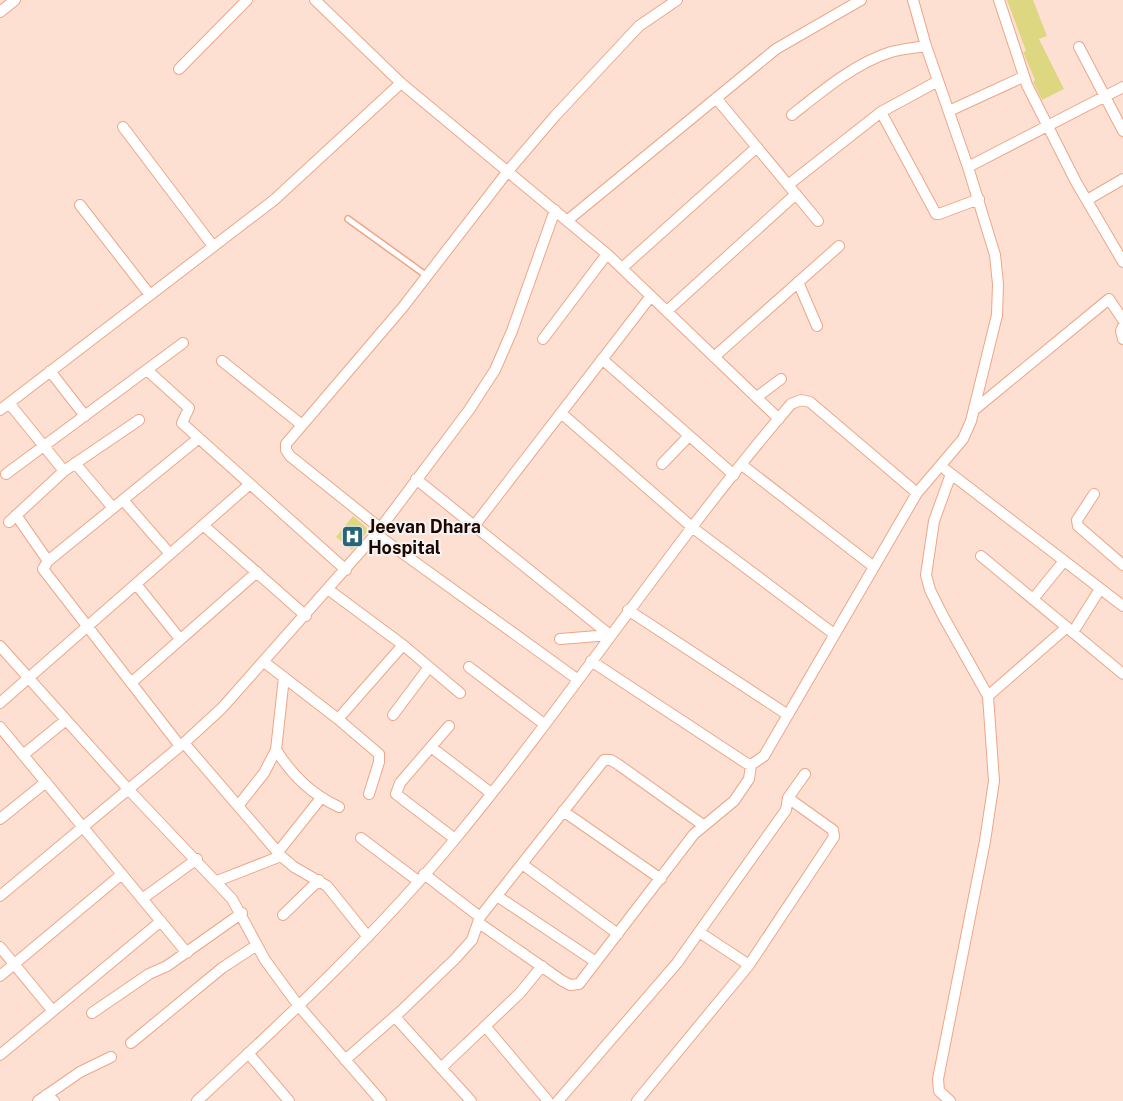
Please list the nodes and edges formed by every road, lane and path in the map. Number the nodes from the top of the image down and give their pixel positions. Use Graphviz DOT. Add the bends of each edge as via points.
graph roads {
  1 [pos="15,0"];
  2 [pos="247,0"];
  3 [pos="315,0"];
  4 [pos="677,0"];
  5 [pos="861,0"];
  6 [pos="913,0"];
  7 [pos="999,0"];
  8 [pos="0,12"];
  9 [pos="926,46"];
  10 [pos="1079,47"];
  11 [pos="179,69"];
  12 [pos="1023,77"];
  13 [pos="938,81"];
  14 [pos="401,83"];
  15 [pos="1123,87"];
  16 [pos="1105,95"];
  17 [pos="716,98"];
  18 [pos="949,111"];
  19 [pos="881,112"];
  20 [pos="792,115"];
  21 [pos="1046,126"];
  22 [pos="123,127"];
  23 [pos="1123,131"];
  24 [pos="757,147"];
  25 [pos="968,167"];
  26 [pos="508,172"];
  27 [pos="1123,179"];
  28 [pos="788,185"];
  29 [pos="796,194"];
  30 [pos="978,199"];
  31 [pos="1087,200"];
  32 [pos="80,205"];
  33 [pos="555,210"];
  34 [pos="348,219"];
  35 [pos="568,220"];
  36 [pos="818,221"];
  37 [pos="213,246"];
  38 [pos="839,246"];
  39 [pos="607,254"];
  40 [pos="1123,262"];
  41 [pos="622,268"];
  42 [pos="427,276"];
  43 [pos="798,282"];
  44 [pos="150,294"];
  45 [pos="651,296"];
  46 [pos="667,312"];
  47 [pos="1123,320"];
  48 [pos="817,326"];
  49 [pos="1123,326"];
  50 [pos="542,339"];
  51 [pos="1123,339"];
  52 [pos="182,343"];
  53 [pos="714,357"];
  54 [pos="602,360"];
  55 [pos="222,361"];
  56 [pos="147,370"];
  57 [pos="50,371"];
  58 [pos="780,379"];
  59 [pos="757,397"];
  60 [pos="9,403"];
  61 [pos="0,410"];
  62 [pos="974,410"];
  63 [pos="561,413"];
  64 [pos="85,416"];
  65 [pos="779,419"];
  66 [pos="139,420"];
  67 [pos="302,425"];
  68 [pos="689,436"];
  69 [pos="199,438"];
  70 [pos="44,446"];
  71 [pos="75,463"];
  72 [pos="662,464"];
  73 [pos="742,465"];
  74 [pos="942,467"];
  75 [pos="64,471"];
  76 [pos="6,474"];
  77 [pos="951,474"];
  78 [pos="734,475"];
  79 [pos="416,479"];
  80 [pos="250,484"];
  81 [pos="917,493"];
  82 [pos="1094,494"];
  83 [pos="123,500"];
  84 [pos="113,508"];
  85 [pos="203,525"];
  86 [pos="474,526"];
  87 [pos="693,528"];
  88 [pos="378,531"];
  89 [pos="170,554"];
  90 [pos="981,556"];
  91 [pos="1064,560"];
  92 [pos="48,561"];
  93 [pos="1123,565"];
  94 [pos="874,567"];
  95 [pos="346,570"];
  96 [pos="257,572"];
  97 [pos="136,584"];
  98 [pos="1100,589"];
  99 [pos="329,590"];
  100 [pos="1033,599"];
  101 [pos="1123,606"];
  102 [pos="628,610"];
  103 [pos="306,616"];
  104 [pos="87,627"];
  105 [pos="1070,630"];
  106 [pos="834,634"];
  107 [pos="610,635"];
  108 [pos="180,639"];
  109 [pos="560,639"];
  110 [pos="403,645"];
  111 [pos="1,650"];
  112 [pos="591,661"];
  113 [pos="264,662"];
  114 [pos="429,666"];
  115 [pos="469,667"];
  116 [pos="1123,674"];
  117 [pos="284,677"];
  118 [pos="29,679"];
  119 [pos="577,679"];
  120 [pos="131,683"];
  121 [pos="460,693"];
  122 [pos="988,696"];
  123 [pos="0,703"];
  124 [pos="393,715"];
  125 [pos="788,715"];
  126 [pos="338,719"];
  127 [pos="66,720"];
  128 [pos="544,724"];
  129 [pos="449,726"];
  130 [pos="0,727"];
  131 [pos="182,744"];
  132 [pos="431,747"];
  133 [pos="276,750"];
  134 [pos="23,755"];
  135 [pos="751,765"];
  136 [pos="805,774"];
  137 [pos="46,782"];
  138 [pos="128,789"];
  139 [pos="491,793"];
  140 [pos="369,794"];
  141 [pos="321,798"];
  142 [pos="788,798"];
  143 [pos="238,806"];
  144 [pos="339,808"];
  145 [pos="563,811"];
  146 [pos="0,818"];
  147 [pos="703,825"];
  148 [pos="83,827"];
  149 [pos="361,838"];
  150 [pos="455,839"];
  151 [pos="279,854"];
  152 [pos="197,859"];
  153 [pos="522,864"];
  154 [pos="122,874"];
  155 [pos="421,877"];
  156 [pos="661,878"];
  157 [pos="320,880"];
  158 [pos="217,881"];
  159 [pos="0,896"];
  160 [pos="496,896"];
  161 [pos="142,899"];
  162 [pos="242,913"];
  163 [pos="284,916"];
  164 [pos="480,920"];
  165 [pos="161,921"];
  166 [pos="699,932"];
  167 [pos="618,934"];
  168 [pos="368,937"];
  169 [pos="257,945"];
  170 [pos="0,947"];
  171 [pos="187,953"];
  172 [pos="596,962"];
  173 [pos="15,965"];
  174 [pos="749,965"];
  175 [pos="542,966"];
  176 [pos="0,976"];
  177 [pos="298,1005"];
  178 [pos="52,1010"];
  179 [pos="92,1013"];
  180 [pos="395,1017"];
  181 [pos="485,1026"];
  182 [pos="131,1043"];
  183 [pos="248,1053"];
  184 [pos="0,1055"];
  185 [pos="111,1057"];
  186 [pos="345,1060"];
  187 [pos="441,1068"];
  188 [pos="46,1099"];
  189 [pos="197,1101"];
  190 [pos="289,1101"];
  191 [pos="381,1101"];
  192 [pos="471,1101"];
  193 [pos="548,1101"];
  194 [pos="558,1101"];
  195 [pos="637,1101"];
  196 [pos="948,1101"];
  1 -- 8 [label="street"];
  2 -- 11 [label="street"];
  3 -- 14 [label="street"];
  4 -- 26 [label="street" via="639,26"];
  5 -- 17 [label="street" via="776,49"];
  6 -- 9 [label="street"];
  7 -- 12 [label="street"];
  9 -- 13 [label="street"];
  9 -- 20 [label="street" via="875,58"];
  10 -- 16 [label="street"];
  12 -- 18 [label="street"];
  12 -- 21 [label="street"];
  13 -- 18 [label="street"];
  13 -- 19 [label="street"];
  14 -- 26 [label="street"];
  14 -- 37 [label="street" via="274,200"];
  15 -- 16 [label="street"];
  16 -- 21 [label="street"];
  16 -- 23 [label="street"];
  17 -- 24 [label="street"];
  17 -- 35 [label="street"];
  18 -- 25 [label="street"];
  19 -- 28 [label="street"];
  19 -- 30 [label="street" via="936,214"];
  21 -- 25 [label="street"];
  21 -- 31 [label="street"];
  22 -- 37 [label="street"];
  24 -- 28 [label="street"];
  24 -- 41 [label="street"];
  25 -- 30 [label="street"];
  26 -- 33 [label="street"];
  26 -- 42 [label="street"];
  27 -- 31 [label="street"];
  28 -- 29 [label="street"];
  29 -- 36 [label="street"];
  29 -- 46 [label="street"];
  30 -- 62 [label="street" via="995,255 998,284 997,315"];
  31 -- 40 [label="street"];
  32 -- 44 [label="street"];
  33 -- 35 [label="street"];
  33 -- 79 [label="street" via="512,332 495,370"];
  34 -- 42 [label="lane"];
  35 -- 39 [label="street"];
  37 -- 44 [label="street"];
  38 -- 43 [label="street"];
  39 -- 41 [label="street"];
  39 -- 50 [label="street"];
  41 -- 45 [label="street"];
  42 -- 67 [label="street"];
  43 -- 48 [label="street"];
  43 -- 53 [label="street"];
  44 -- 57 [label="street"];
  45 -- 46 [label="street"];
  45 -- 54 [label="street"];
  46 -- 53 [label="street"];
  47 -- 62 [label="street" via="1109,299"];
  49 -- 51 [label="street"];
  52 -- 56 [label="street"];
  53 -- 59 [label="street"];
  54 -- 63 [label="street"];
  54 -- 68 [label="street"];
  55 -- 67 [label="street"];
  56 -- 64 [label="street"];
  56 -- 69 [label="street" via="190,408 182,423"];
  57 -- 60 [label="street"];
  57 -- 64 [label="street"];
  58 -- 59 [label="street"];
  59 -- 65 [label="street"];
  60 -- 61 [label="street"];
  60 -- 70 [label="street"];
  62 -- 74 [label="street" via="963,439"];
  63 -- 86 [label="street"];
  63 -- 87 [label="street"];
  64 -- 70 [label="street"];
  65 -- 73 [label="street"];
  65 -- 81 [label="street" via="791,404 801,400 810,402"];
  66 -- 71 [label="street"];
  67 -- 88 [label="street" via="286,444 286,450"];
  68 -- 72 [label="street"];
  68 -- 78 [label="street"];
  69 -- 80 [label="street"];
  69 -- 83 [label="street"];
  70 -- 75 [label="street"];
  70 -- 76 [label="street"];
  71 -- 75 [label="street"];
  71 -- 84 [label="street"];
  73 -- 78 [label="street"];
  73 -- 94 [label="street"];
  74 -- 77 [label="street"];
  74 -- 81 [label="street"];
  75 -- 92 [label="street" via="12,518"];
  77 -- 91 [label="street"];
  77 -- 122 [label="street" via="934,521 926,575 943,616"];
  78 -- 87 [label="street"];
  79 -- 86 [label="street"];
  79 -- 88 [label="street"];
  80 -- 85 [label="street"];
  80 -- 95 [label="street"];
  81 -- 94 [label="street"];
  82 -- 93 [label="street" via="1077,520 1078,526"];
  83 -- 84 [label="street"];
  83 -- 89 [label="street"];
  84 -- 92 [label="street"];
  85 -- 89 [label="street"];
  85 -- 96 [label="street"];
  86 -- 107 [label="street"];
  87 -- 102 [label="street"];
  87 -- 106 [label="street"];
  88 -- 95 [label="street"];
  88 -- 119 [label="street"];
  89 -- 97 [label="street"];
  90 -- 100 [label="street"];
  91 -- 98 [label="street"];
  91 -- 100 [label="street"];
  92 -- 104 [label="street" via="43,569 45,574"];
  94 -- 106 [label="street"];
  95 -- 99 [label="street"];
  96 -- 103 [label="street"];
  96 -- 108 [label="street"];
  97 -- 104 [label="street"];
  97 -- 108 [label="street"];
  98 -- 101 [label="street"];
  98 -- 105 [label="street"];
  99 -- 103 [label="street"];
  99 -- 110 [label="street"];
  100 -- 105 [label="street"];
  102 -- 107 [label="street"];
  102 -- 125 [label="street"];
  103 -- 113 [label="street"];
  104 -- 118 [label="street"];
  104 -- 120 [label="street"];
  105 -- 116 [label="street"];
  105 -- 122 [label="street"];
  106 -- 125 [label="street"];
  107 -- 109 [label="street"];
  107 -- 112 [label="street"];
  108 -- 120 [label="street"];
  110 -- 114 [label="street"];
  110 -- 126 [label="street"];
  111 -- 118 [label="street"];
  112 -- 119 [label="street"];
  112 -- 135 [label="street"];
  113 -- 117 [label="street"];
  113 -- 131 [label="street" via="222,708"];
  114 -- 121 [label="street"];
  114 -- 124 [label="street"];
  115 -- 128 [label="street"];
  117 -- 126 [label="street"];
  117 -- 133 [label="street"];
  118 -- 123 [label="street"];
  118 -- 127 [label="street"];
  119 -- 128 [label="street"];
  120 -- 131 [label="street"];
  122 -- 196 [label="street" via="994,781 938,1079 939,1091"];
  125 -- 135 [label="street" via="764,756"];
  126 -- 140 [label="street" via="378,754 379,762"];
  127 -- 134 [label="street"];
  127 -- 138 [label="street"];
  128 -- 139 [label="street"];
  129 -- 132 [label="street"];
  130 -- 134 [label="street"];
  131 -- 138 [label="street"];
  131 -- 143 [label="street"];
  132 -- 139 [label="street"];
  132 -- 150 [label="street" via="400,784 396,794"];
  133 -- 141 [label="street" via="298,780"];
  133 -- 143 [label="street" via="264,773"];
  134 -- 137 [label="street"];
  135 -- 147 [label="street" via="749,779 734,801"];
  136 -- 142 [label="street"];
  137 -- 146 [label="street"];
  137 -- 148 [label="street"];
  138 -- 148 [label="street"];
  138 -- 152 [label="street"];
  139 -- 150 [label="street"];
  141 -- 144 [label="street"];
  141 -- 151 [label="street"];
  142 -- 166 [label="street" via="786,810"];
  142 -- 174 [label="street" via="833,830 834,837"];
  143 -- 151 [label="street"];
  145 -- 147 [label="street" via="598,766 604,760 611,760"];
  145 -- 153 [label="street"];
  145 -- 156 [label="street"];
  147 -- 156 [label="street"];
  148 -- 154 [label="street"];
  148 -- 159 [label="street"];
  149 -- 155 [label="street"];
  150 -- 155 [label="street"];
  151 -- 157 [label="street" via="294,868"];
  151 -- 158 [label="street"];
  152 -- 158 [label="street"];
  152 -- 161 [label="street"];
  153 -- 160 [label="street"];
  153 -- 167 [label="street"];
  154 -- 161 [label="street"];
  154 -- 173 [label="street"];
  155 -- 164 [label="street"];
  155 -- 168 [label="street"];
  156 -- 167 [label="street"];
  157 -- 163 [label="street"];
  157 -- 168 [label="street"];
  158 -- 162 [label="street"];
  160 -- 164 [label="street"];
  160 -- 172 [label="street"];
  161 -- 165 [label="street"];
  162 -- 169 [label="street"];
  162 -- 171 [label="street"];
  164 -- 175 [label="street"];
  164 -- 180 [label="street" via="472,940"];
  165 -- 171 [label="street"];
  165 -- 178 [label="street"];
  166 -- 174 [label="street"];
  166 -- 194 [label="street" via="677,963"];
  167 -- 172 [label="street"];
  168 -- 177 [label="street"];
  169 -- 177 [label="street"];
  169 -- 182 [label="street" via="222,968"];
  170 -- 173 [label="street"];
  171 -- 179 [label="street" via="149,974"];
  172 -- 175 [label="street" via="575,985"];
  173 -- 176 [label="street"];
  173 -- 178 [label="street"];
  174 -- 195 [label="street"];
  175 -- 181 [label="street" via="520,993"];
  177 -- 183 [label="street"];
  177 -- 186 [label="street"];
  178 -- 184 [label="street"];
  180 -- 186 [label="street"];
  180 -- 187 [label="street"];
  181 -- 187 [label="street"];
  181 -- 193 [label="street"];
  183 -- 189 [label="street"];
  183 -- 190 [label="street"];
  185 -- 188 [label="street" via="80,1072"];
  186 -- 191 [label="street"];
  187 -- 192 [label="street"];
}
